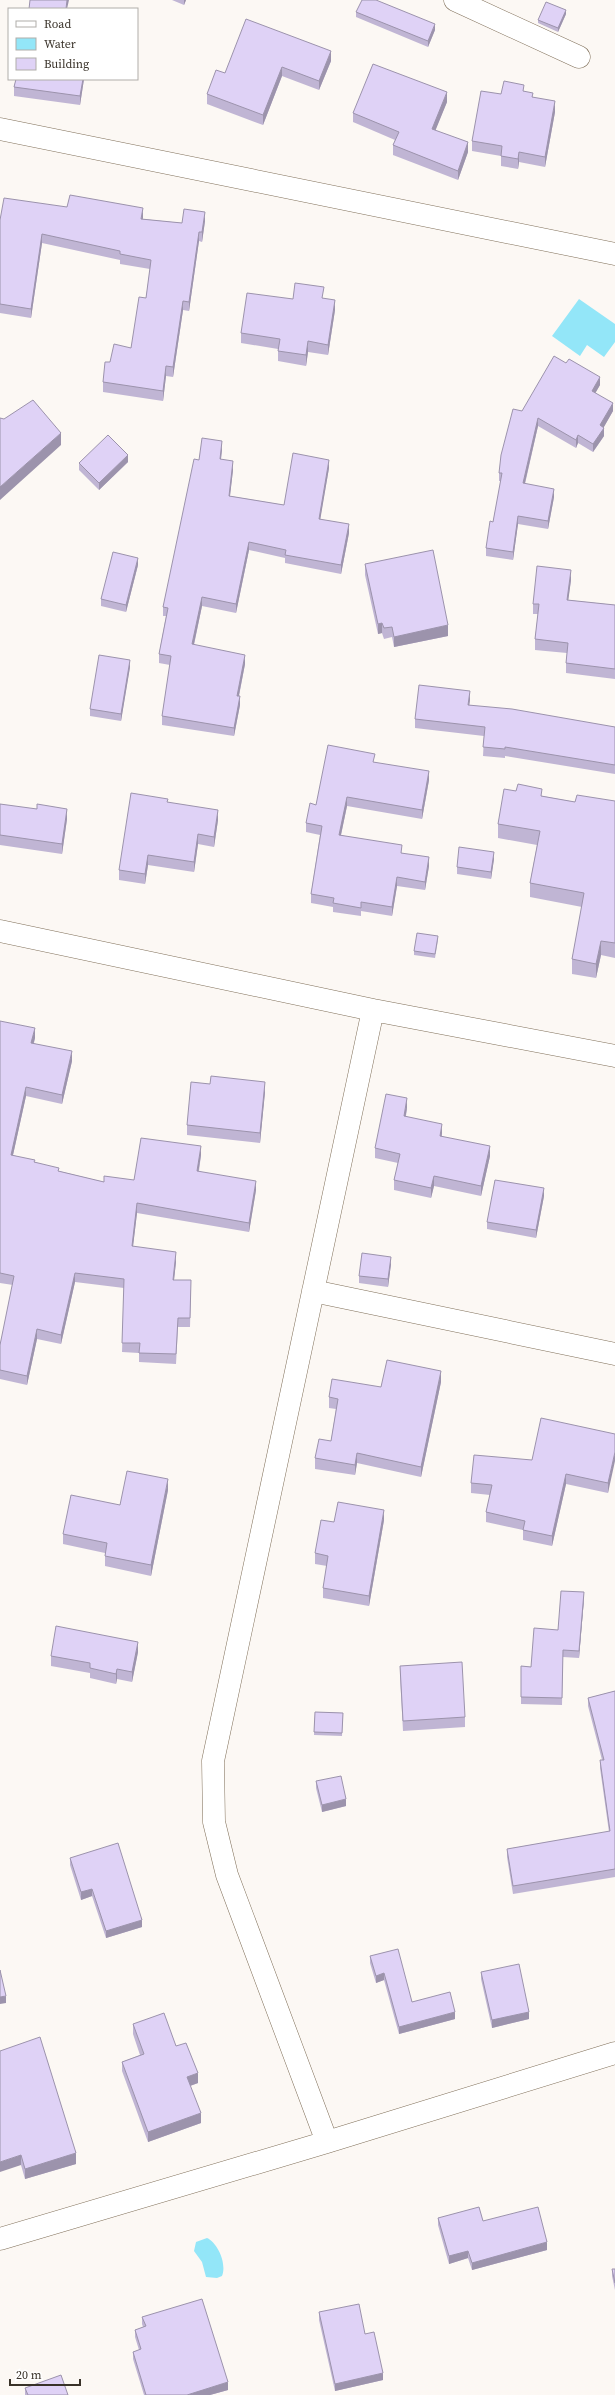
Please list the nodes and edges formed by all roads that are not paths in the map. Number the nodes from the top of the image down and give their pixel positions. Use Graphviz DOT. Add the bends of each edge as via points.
graph roads {
  1 [pos="455,0"];
  2 [pos="579,57"];
  3 [pos="0,129"];
  4 [pos="615,254"];
  5 [pos="0,931"];
  6 [pos="373,1010"];
  7 [pos="615,1056"];
  8 [pos="313,1291"];
  9 [pos="615,1354"];
  10 [pos="615,2053"];
  11 [pos="327,2142"];
  12 [pos="0,2239"];
  1 -- 2 [label="street"];
  3 -- 4 [label="street"];
  5 -- 6 [label="street"];
  6 -- 7 [label="street"];
  6 -- 8 [label="street"];
  8 -- 9 [label="street"];
  8 -- 11 [label="street" via="213,1769 214,1822 227,1875"];
  10 -- 11 [label="street"];
  11 -- 12 [label="street"];
}
